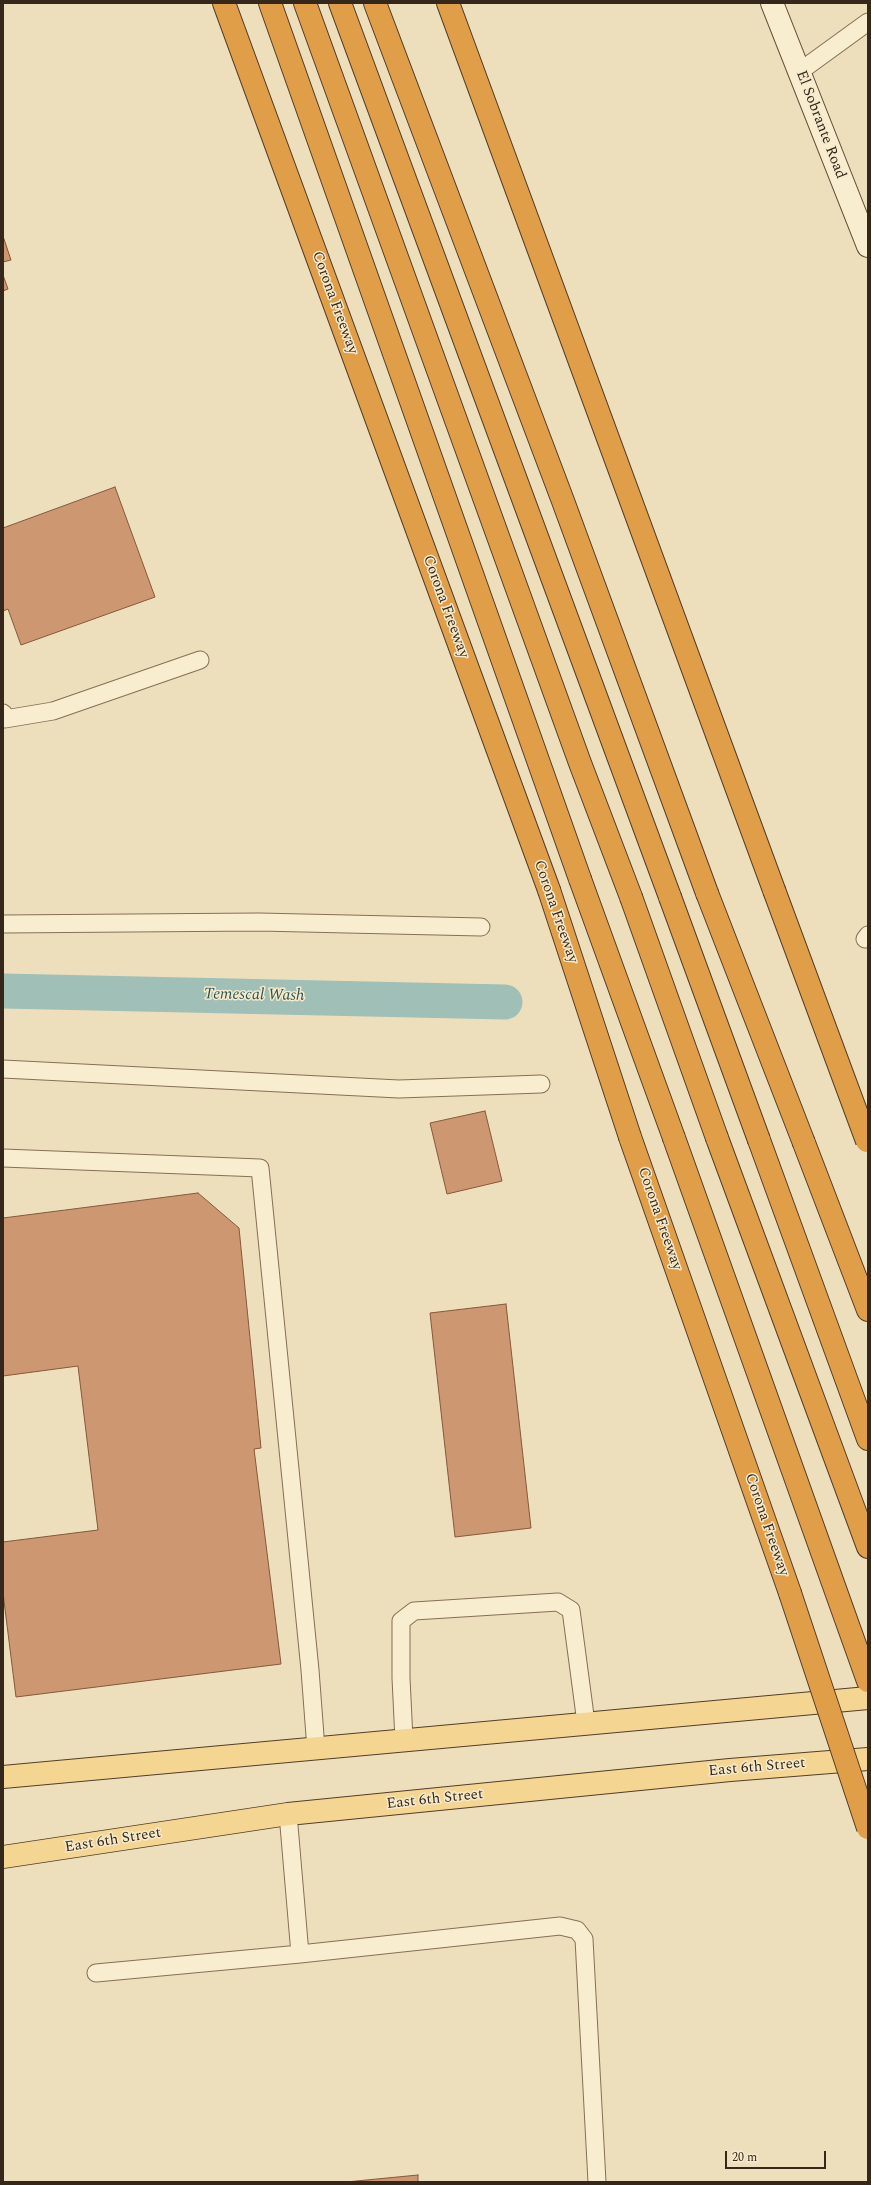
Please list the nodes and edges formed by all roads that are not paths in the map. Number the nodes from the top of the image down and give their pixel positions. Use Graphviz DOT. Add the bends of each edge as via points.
graph roads {
  1 [pos="224,3"];
  2 [pos="270,3"];
  3 [pos="305,3"];
  4 [pos="340,3"];
  5 [pos="375,3"];
  6 [pos="448,3"];
  7 [pos="772,3"];
  8 [pos="868,22"];
  9 [pos="799,72"];
  10 [pos="868,246"];
  11 [pos="200,660"];
  12 [pos="3,713"];
  13 [pos="3,924"];
  14 [pos="481,927"];
  15 [pos="3,1069"];
  16 [pos="541,1084"];
  17 [pos="868,1142"];
  18 [pos="3,1158"];
  19 [pos="868,1310"];
  20 [pos="868,1439"];
  21 [pos="868,1547"];
  22 [pos="868,1681"];
  23 [pos="868,1698"];
  24 [pos="586,1723"];
  25 [pos="404,1740"];
  26 [pos="316,1749"];
  27 [pos="868,1759"];
  28 [pos="3,1777"];
  29 [pos="288,1814"];
  30 [pos="868,1828"];
  31 [pos="3,1857"];
  32 [pos="300,1954"];
  33 [pos="96,1973"];
  34 [pos="597,2182"];
  1 -- 30 [label="highway, Corona Freeway, bridge" via="549,890 630,1138 790,1593"];
  2 -- 22 [label="highway, bridge" via="580,879"];
  3 -- 21 [label="highway, bridge"];
  4 -- 20 [label="highway, bridge"];
  5 -- 19 [label="highway, bridge" via="561,493 707,893"];
  6 -- 17 [label="highway, bridge"];
  7 -- 9 [label="street, El Sobrante Road"];
  8 -- 9 [label="lane"];
  9 -- 10 [label="street, El Sobrante Road"];
  11 -- 12 [label="lane" via="52,712 5,719"];
  13 -- 14 [label="lane" via="259,922"];
  15 -- 16 [label="lane" via="399,1089"];
  18 -- 26 [label="lane" via="260,1168 309,1655"];
  23 -- 24 [label="main road"];
  24 -- 25 [label="main road"];
  24 -- 25 [label="lane" via="571,1610 558,1602 414,1611 401,1621"];
  25 -- 26 [label="main road"];
  26 -- 28 [label="main road"];
  27 -- 29 [label="main road, East 6th Street" via="730,1770"];
  29 -- 31 [label="main road, East 6th Street"];
  29 -- 32 [label="lane"];
  32 -- 33 [label="lane"];
  32 -- 34 [label="lane" via="560,1926 578,1930 584,1939"];
}
